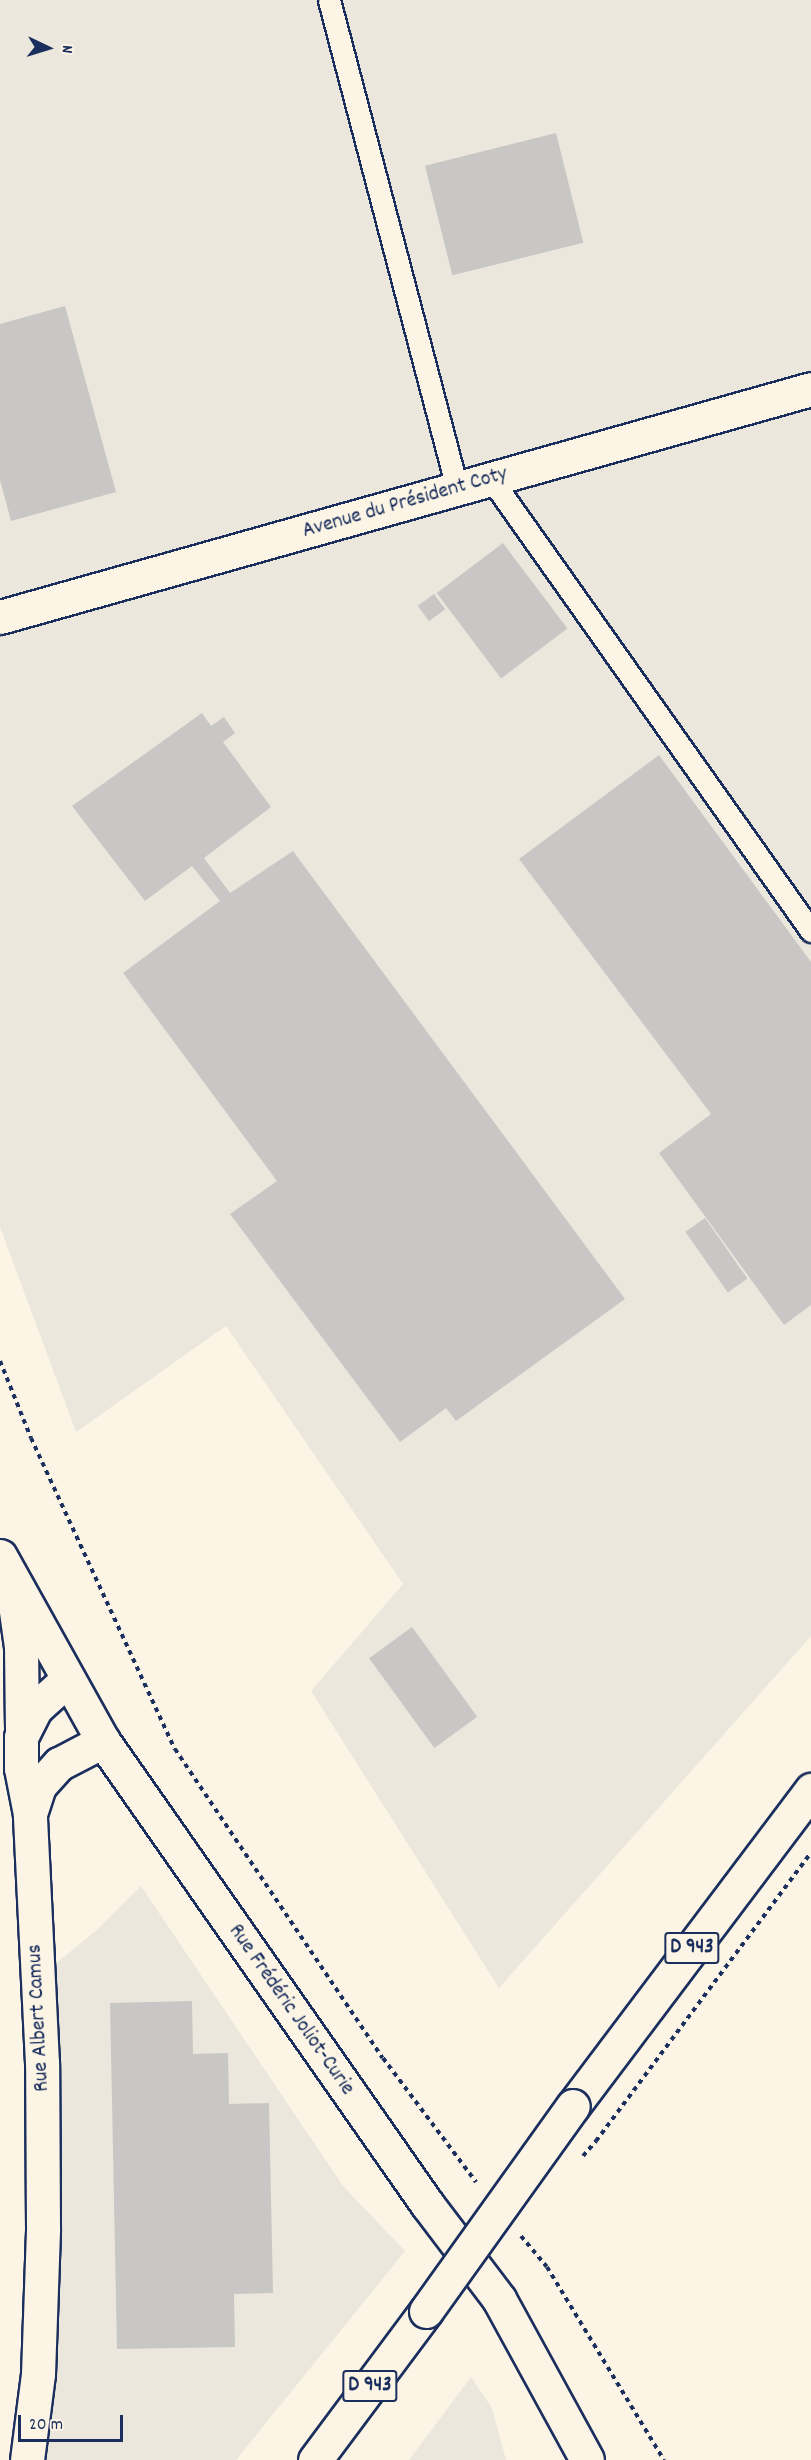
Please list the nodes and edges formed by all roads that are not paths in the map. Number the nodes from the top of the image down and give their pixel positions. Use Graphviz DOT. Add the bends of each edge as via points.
graph roads {
  1 [pos="329,0"];
  2 [pos="811,389"];
  3 [pos="491,479"];
  4 [pos="457,488"];
  5 [pos="0,617"];
  6 [pos="811,931"];
  7 [pos="6,1568"];
  8 [pos="67,1680"];
  9 [pos="21,1737"];
  10 [pos="103,1741"];
  11 [pos="811,1790"];
  12 [pos="30,1814"];
  13 [pos="27,2460"];
  14 [pos="315,2460"];
  15 [pos="587,2460"];
  1 -- 4 [label="lane"];
  2 -- 3 [label="street, Avenue du Président Coty"];
  3 -- 4 [label="street, Avenue du Président Coty"];
  3 -- 6 [label="lane"];
  4 -- 5 [label="street, Avenue du Président Coty"];
  7 -- 8 [label="street, Rue Frédéric Joliot-Curie"];
  7 -- 9 [label="street" via="21,1647"];
  8 -- 9 [label="street, Rue Albert Camus" via="36,1708"];
  8 -- 10 [label="street, Rue Frédéric Joliot-Curie"];
  9 -- 12 [label="street, Rue Albert Camus" via="21,1768"];
  10 -- 12 [label="street" via="59,1764 39,1786"];
  10 -- 15 [label="street, Rue Frédéric Joliot-Curie" via="427,2204 499,2299"];
  11 -- 14 [label="street, D 943, bridge" via="573,2106"];
  12 -- 13 [label="street, Rue Albert Camus" via="44,2128 38,2374"];
}
